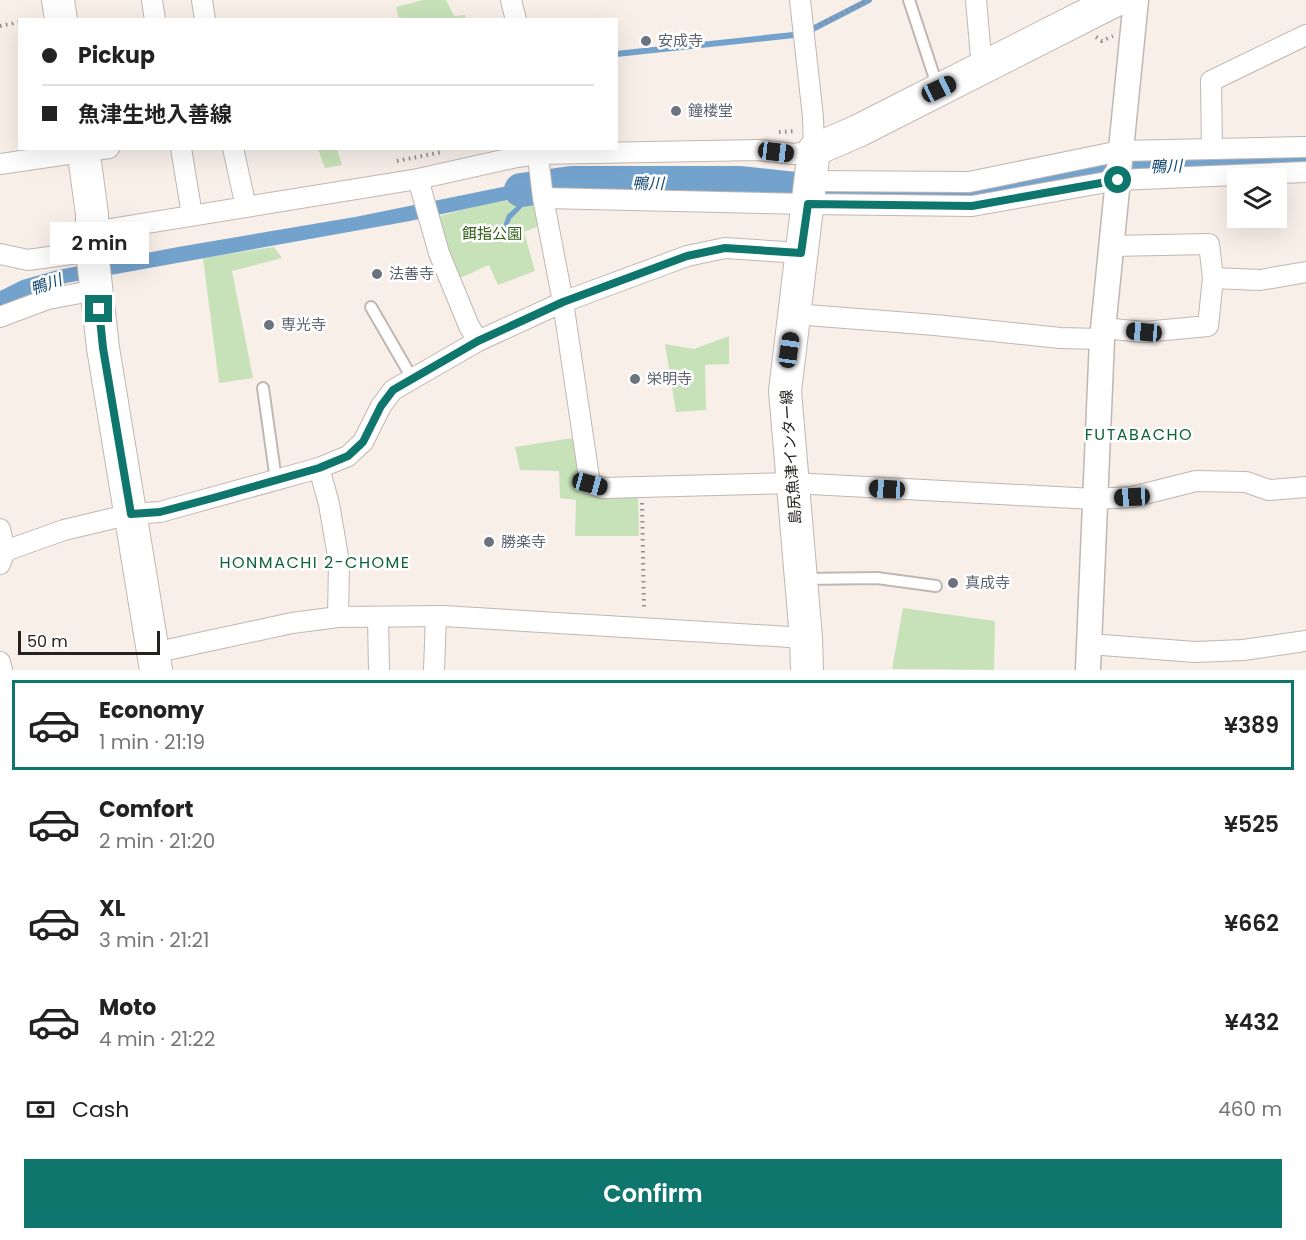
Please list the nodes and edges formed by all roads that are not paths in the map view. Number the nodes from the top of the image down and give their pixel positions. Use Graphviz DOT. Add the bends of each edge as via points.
graph roads {
  1 [pos="58,0"];
  2 [pos="152,0"];
  3 [pos="202,0"];
  4 [pos="512,0"];
  5 [pos="800,0"];
  6 [pos="909,0"];
  7 [pos="976,0"];
  8 [pos="1116,0"];
  9 [pos="1136,0"];
  10 [pos="61,18"];
  11 [pos="155,18"];
  12 [pos="205,18"];
  13 [pos="516,18"];
  14 [pos="1306,34"];
  15 [pos="982,69"];
  16 [pos="939,89"];
  17 [pos="1306,147"];
  18 [pos="1212,148"];
  19 [pos="92,150"];
  20 [pos="181,150"];
  21 [pos="232,150"];
  22 [pos="537,151"];
  23 [pos="1119,162"];
  24 [pos="0,164"];
  25 [pos="811,166"];
  26 [pos="1306,172"];
  27 [pos="418,179"];
  28 [pos="543,198"];
  29 [pos="246,207"];
  30 [pos="192,216"];
  31 [pos="1111,246"];
  32 [pos="801,253"];
  33 [pos="0,254"];
  34 [pos="94,262"];
  35 [pos="1306,272"];
  36 [pos="1213,278"];
  37 [pos="563,302"];
  38 [pos="371,307"];
  39 [pos="794,314"];
  40 [pos="0,317"];
  41 [pos="1103,334"];
  42 [pos="478,341"];
  43 [pos="412,378"];
  44 [pos="262,388"];
  45 [pos="319,468"];
  46 [pos="276,480"];
  47 [pos="792,483"];
  48 [pos="1306,487"];
  49 [pos="1094,499"];
  50 [pos="131,514"];
  51 [pos="0,529"];
  52 [pos="3,557"];
  53 [pos="801,579"];
  54 [pos="936,586"];
  55 [pos="436,616"];
  56 [pos="338,617"];
  57 [pos="378,617"];
  58 [pos="807,638"];
  59 [pos="1306,641"];
  60 [pos="1089,644"];
  61 [pos="0,662"];
  62 [pos="154,662"];
  63 [pos="2,670"];
  64 [pos="380,670"];
  65 [pos="434,670"];
  66 [pos="807,670"];
  67 [pos="1088,670"];
  1 -- 10 [label="main road"];
  2 -- 11 [label="street"];
  3 -- 12 [label="street"];
  4 -- 13 [label="street"];
  5 -- 25 [label="street"];
  6 -- 16 [label="lane"];
  7 -- 15 [label="street"];
  8 -- 15 [label="main road"];
  9 -- 23 [label="street"];
  14 -- 18 [label="street" via="1211,81"];
  15 -- 16 [label="main road"];
  16 -- 25 [label="main road" via="858,131"];
  17 -- 18 [label="street"];
  18 -- 23 [label="street"];
  19 -- 24 [label="street"];
  19 -- 34 [label="main road"];
  20 -- 30 [label="street"];
  21 -- 29 [label="street"];
  22 -- 25 [label="street" via="759,150 794,154"];
  22 -- 27 [label="street"];
  22 -- 28 [label="street"];
  23 -- 25 [label="street" via="969,182"];
  23 -- 25 [label="street" via="972,206"];
  23 -- 26 [label="street"];
  23 -- 31 [label="street"];
  25 -- 28 [label="street"];
  25 -- 32 [label="main road, 島尻魚津インター線"];
  27 -- 29 [label="street"];
  27 -- 42 [label="street" via="439,253"];
  28 -- 37 [label="street"];
  29 -- 30 [label="street"];
  30 -- 34 [label="street"];
  31 -- 36 [label="street" via="1209,244"];
  31 -- 41 [label="street"];
  32 -- 37 [label="street" via="725,248 687,256"];
  32 -- 39 [label="main road, 島尻魚津インター線"];
  33 -- 34 [label="street" via="28,260"];
  34 -- 40 [label="street" via="48,299"];
  34 -- 50 [label="main road" via="103,348"];
  35 -- 36 [label="street" via="1260,280"];
  36 -- 41 [label="street" via="1208,326"];
  37 -- 42 [label="street"];
  37 -- 47 [label="street" via="590,484 641,488"];
  38 -- 43 [label="lane"];
  39 -- 41 [label="street" via="1060,338"];
  39 -- 47 [label="main road, 島尻魚津インター線" via="785,391"];
  41 -- 49 [label="street"];
  42 -- 43 [label="street"];
  43 -- 45 [label="street" via="393,390 363,442 348,456"];
  44 -- 46 [label="lane"];
  45 -- 46 [label="street"];
  45 -- 56 [label="street" via="339,562"];
  46 -- 50 [label="street" via="160,512"];
  47 -- 49 [label="street"];
  47 -- 53 [label="main road, 島尻魚津インター線"];
  48 -- 49 [label="street" via="1269,490 1246,482 1196,481 1132,497"];
  49 -- 60 [label="street"];
  50 -- 52 [label="street" via="64,530"];
  50 -- 62 [label="main road"];
  51 -- 52 [label="street"];
  53 -- 54 [label="lane" via="877,578"];
  53 -- 58 [label="main road, 島尻魚津インター線"];
  55 -- 57 [label="street"];
  55 -- 58 [label="street"];
  55 -- 65 [label="street"];
  56 -- 57 [label="street"];
  56 -- 62 [label="street" via="292,622"];
  57 -- 64 [label="street"];
  58 -- 66 [label="main road, 島尻魚津インター線"];
  59 -- 60 [label="street" via="1195,652"];
  60 -- 67 [label="street"];
  61 -- 63 [label="street"];
}
